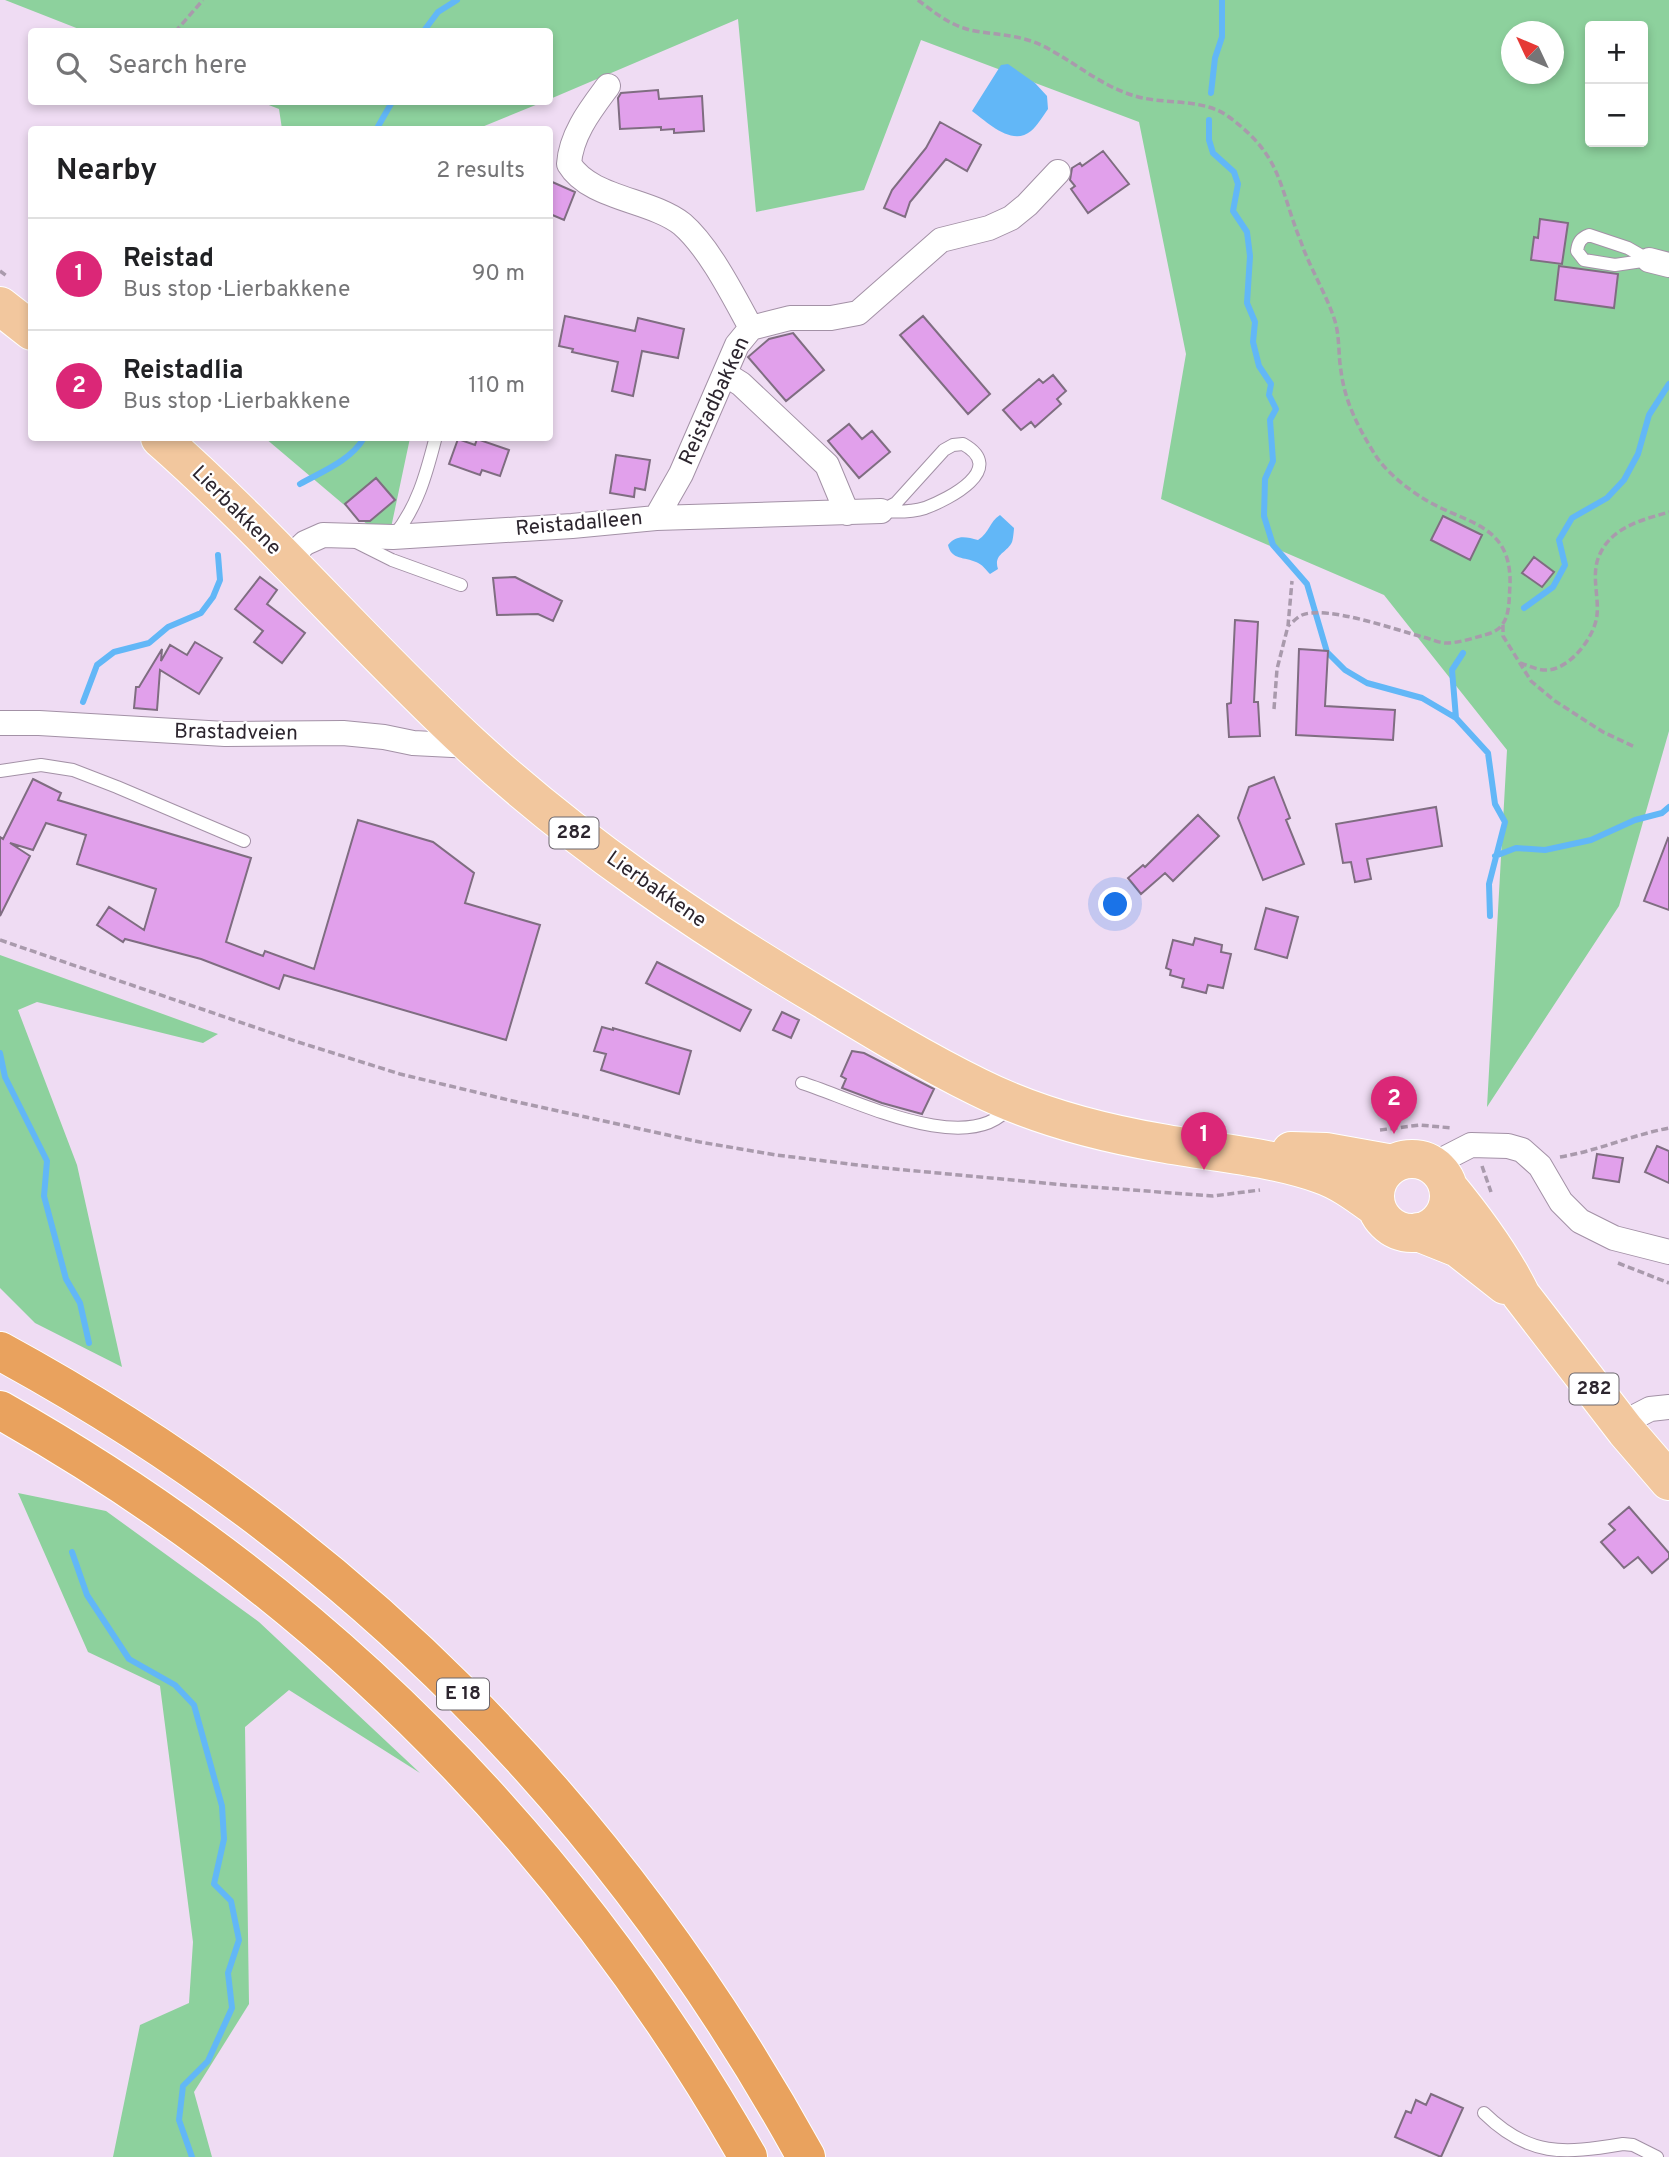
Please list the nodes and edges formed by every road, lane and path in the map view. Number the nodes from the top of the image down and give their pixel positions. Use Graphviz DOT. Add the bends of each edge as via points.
graph roads {
  1 [pos="203,0"];
  2 [pos="918,0"];
  3 [pos="178,28"];
  4 [pos="608,86"];
  5 [pos="1058,172"];
  6 [pos="1659,263"];
  7 [pos="0,306"];
  8 [pos="28,328"];
  9 [pos="751,328"];
  10 [pos="725,374"];
  11 [pos="163,441"];
  12 [pos="435,441"];
  13 [pos="881,511"];
  14 [pos="1669,512"];
  15 [pos="847,513"];
  16 [pos="656,517"];
  17 [pos="347,535"];
  18 [pos="393,537"];
  19 [pos="286,561"];
  20 [pos="1292,581"];
  21 [pos="461,585"];
  22 [pos="1503,625"];
  23 [pos="1288,626"];
  24 [pos="1520,663"];
  25 [pos="1274,709"];
  26 [pos="0,723"];
  27 [pos="472,746"];
  28 [pos="1635,747"];
  29 [pos="0,771"];
  30 [pos="244,841"];
  31 [pos="0,940"];
  32 [pos="802,1083"];
  33 [pos="1012,1103"];
  34 [pos="1669,1128"];
  35 [pos="1377,1130"];
  36 [pos="1471,1145"];
  37 [pos="1393,1164"];
  38 [pos="1540,1166"];
  39 [pos="1264,1173"];
  40 [pos="1440,1176"];
  41 [pos="1377,1208"];
  42 [pos="1418,1232"];
  43 [pos="1669,1252"];
  44 [pos="1623,1266"];
  45 [pos="1669,1283"];
  46 [pos="1521,1295"];
  47 [pos="0,1351"];
  48 [pos="1669,1407"];
  49 [pos="0,1410"];
  50 [pos="1620,1424"];
  51 [pos="1669,1481"];
  52 [pos="1484,2113"];
  53 [pos="748,2157"];
  54 [pos="806,2157"];
  55 [pos="1657,2157"];
  1 -- 3 [label="path"];
  2 -- 22 [label="path" via="943,19 972,30 1014,35 1042,46 1114,89 1225,114 1262,146 1276,167 1300,242 1335,320 1346,397 1356,424 1378,460 1398,479 1423,498 1492,532 1510,570"];
  4 -- 9 [label="street, Reistadbakken" via="582,124 569,164 582,180 680,223 709,257"];
  5 -- 9 [label="street" via="1010,218 941,240 858,313 790,318"];
  6 -- 6 [label="lane" via="1591,262 1580,257 1578,244 1593,235"];
  7 -- 8 [label="main road"];
  9 -- 10 [label="street, Reistadbakken" via="737,345"];
  10 -- 15 [label="street" via="827,465"];
  10 -- 16 [label="street, Reistadbakken" via="681,474"];
  11 -- 19 [label="main road, Lierbakkene / 282"];
  12 -- 18 [label="lane" via="419,495"];
  13 -- 13 [label="lane, Reistadalleen" via="923,509 951,496 975,478 978,457 963,444 944,450 896,503"];
  13 -- 15 [label="street, Reistadalleen"];
  14 -- 24 [label="path" via="1629,524 1611,539 1599,557 1595,578 1597,617 1589,638 1570,660 1544,671"];
  15 -- 16 [label="street, Reistadalleen"];
  16 -- 18 [label="street, Reistadalleen"];
  17 -- 18 [label="street, Reistadalleen"];
  17 -- 19 [label="street, Reistadalleen" via="323,535 305,543"];
  17 -- 21 [label="lane" via="392,560"];
  19 -- 27 [label="main road, Lierbakkene / 282"];
  20 -- 23 [label="path"];
  22 -- 23 [label="path" via="1492,633 1446,643 1350,617 1317,613 1301,615"];
  22 -- 24 [label="path" via="1503,636"];
  23 -- 25 [label="path" via="1277,669"];
  24 -- 28 [label="path" via="1531,681 1555,701"];
  26 -- 27 [label="street, Brastadveien" via="225,734 343,733"];
  27 -- 33 [label="main road, Lierbakkene / 282" via="573,832 712,930 895,1042"];
  29 -- 30 [label="lane" via="41,765 74,771"];
  31 -- 39 [label="path" via="400,1074 701,1142 874,1167 1213,1196"];
  32 -- 33 [label="lane" via="874,1111 937,1127 992,1121 1002,1117"];
  33 -- 39 [label="main road, Lierbakkene / 282" via="1066,1122 1166,1144"];
  34 -- 38 [label="path"];
  35 -- 36 [label="path" via="1437,1125 1454,1128"];
  36 -- 38 [label="street" via="1522,1150"];
  36 -- 40 [label="street"];
  37 -- 39 [label="main road, Lierbakkene / 282" via="1326,1152 1280,1152"];
  37 -- 40 [label="main road, 282" via="1410,1159"];
  37 -- 41 [label="main road" via="1377,1185"];
  38 -- 43 [label="street" via="1561,1202 1580,1220 1614,1238"];
  39 -- 41 [label="main road, Lierbakkene / 282" via="1281,1165 1322,1174"];
  40 -- 42 [label="main road" via="1448,1204 1430,1228"];
  40 -- 46 [label="main road, 282" via="1491,1244"];
  41 -- 42 [label="main road, 282" via="1395,1228"];
  42 -- 46 [label="main road, 282" via="1458,1248"];
  44 -- 45 [label="path"];
  46 -- 50 [label="main road, 282"];
  47 -- 54 [label="highway, E 18" via="220,1488 377,1613 476,1708 550,1787 652,1914 726,2021"];
  48 -- 50 [label="street" via="1650,1409"];
  49 -- 53 [label="highway, E 18" via="142,1497 241,1568 352,1660 423,1727 528,1840 592,1919 649,1997"];
  50 -- 51 [label="main road, 282"];
  52 -- 55 [label="lane" via="1513,2140 1531,2148 1560,2152 1623,2144"];
}
